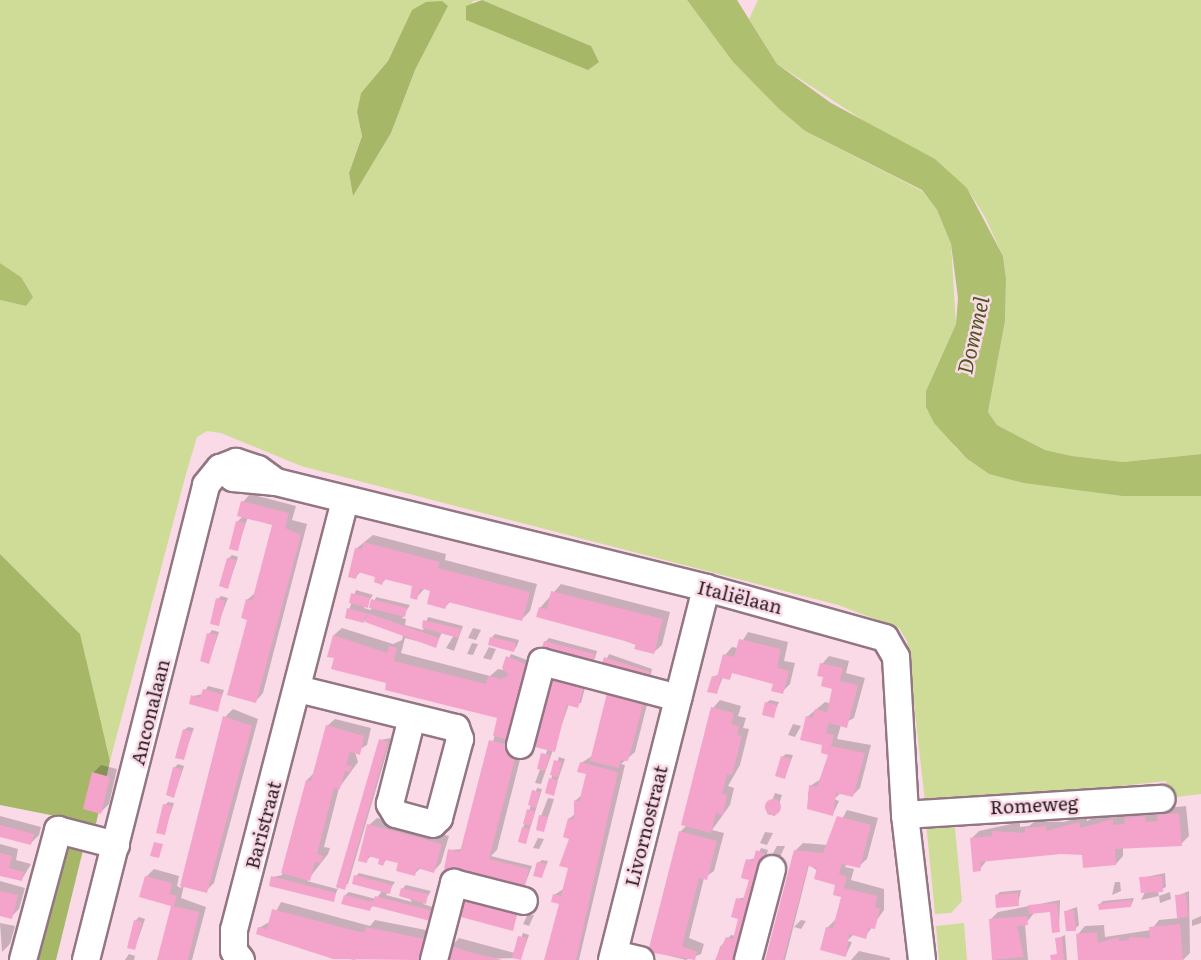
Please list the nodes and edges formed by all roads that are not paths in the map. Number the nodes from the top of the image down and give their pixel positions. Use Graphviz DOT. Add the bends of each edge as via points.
graph roads {
  1 [pos="220,468"];
  2 [pos="345,501"];
  3 [pos="706,588"];
  4 [pos="298,689"];
  5 [pos="678,698"];
  6 [pos="412,718"];
  7 [pos="520,745"];
  8 [pos="1162,799"];
  9 [pos="905,815"];
  10 [pos="116,845"];
  11 [pos="772,869"];
  12 [pos="524,901"];
  13 [pos="613,957"];
  14 [pos="23,960"];
  15 [pos="86,960"];
  16 [pos="241,960"];
  17 [pos="434,960"];
  18 [pos="640,960"];
  19 [pos="748,960"];
  20 [pos="922,960"];
  1 -- 2 [label="street, Italiëlaan" via="236,462 258,468 276,482"];
  1 -- 10 [label="street, Anconalaan" via="206,485"];
  2 -- 3 [label="street, Italiëlaan"];
  2 -- 4 [label="street, Baristraat"];
  3 -- 5 [label="street, Livornostraat"];
  3 -- 9 [label="street, Italiëlaan" via="885,638 896,657"];
  4 -- 6 [label="street"];
  4 -- 16 [label="street, Baristraat" via="234,930 234,951"];
  5 -- 7 [label="street" via="542,662"];
  5 -- 13 [label="street, Livornostraat"];
  8 -- 9 [label="street, Romeweg"];
  9 -- 20 [label="street, Italiëlaan"];
  10 -- 14 [label="street" via="58,830"];
  10 -- 15 [label="street, Anconalaan"];
  11 -- 19 [label="street"];
  12 -- 17 [label="street" via="454,883"];
  13 -- 18 [label="street, Livornostraat"];
}
